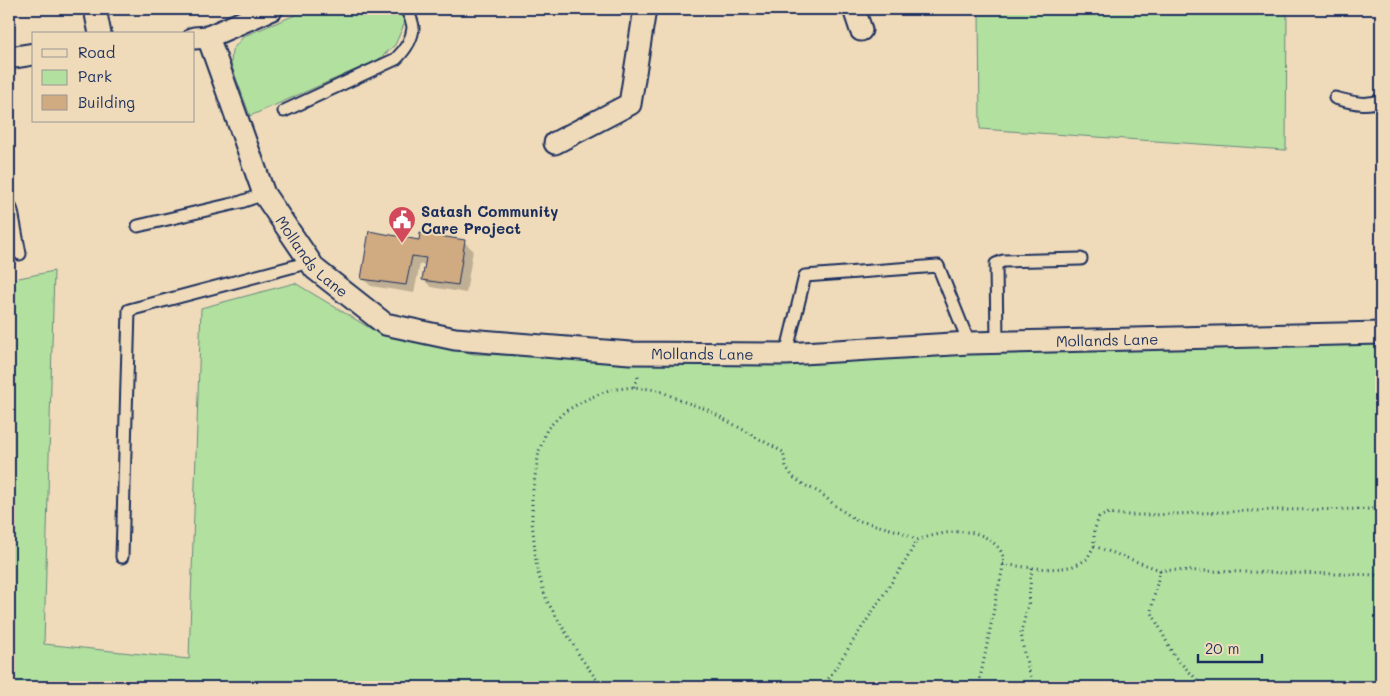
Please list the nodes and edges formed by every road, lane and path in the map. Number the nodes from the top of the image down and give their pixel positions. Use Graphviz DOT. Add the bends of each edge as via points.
graph roads {
  1 [pos="95,9"];
  2 [pos="272,9"];
  3 [pos="406,9"];
  4 [pos="645,9"];
  5 [pos="854,9"];
  6 [pos="861,30"];
  7 [pos="100,32"];
  8 [pos="201,38"];
  9 [pos="32,54"];
  10 [pos="9,58"];
  11 [pos="1335,98"];
  12 [pos="1381,100"];
  13 [pos="284,111"];
  14 [pos="555,143"];
  15 [pos="264,194"];
  16 [pos="9,204"];
  17 [pos="138,226"];
  18 [pos="20,254"];
  19 [pos="1082,259"];
  20 [pos="310,262"];
  21 [pos="1381,334"];
  22 [pos="997,342"];
  23 [pos="969,343"];
  24 [pos="786,354"];
  25 [pos="1381,509"];
  26 [pos="917,540"];
  27 [pos="1094,546"];
  28 [pos="122,557"];
  29 [pos="1003,564"];
  30 [pos="1032,568"];
  31 [pos="1160,570"];
  32 [pos="1381,576"];
  33 [pos="602,687"];
  34 [pos="823,687"];
  35 [pos="978,687"];
  36 [pos="1034,687"];
  37 [pos="1204,687"];
  1 -- 7 [label="street"];
  2 -- 8 [label="street"];
  3 -- 13 [label="lane" via="413,27 406,47 396,59"];
  4 -- 14 [label="street" via="630,104"];
  5 -- 6 [label="street"];
  8 -- 15 [label="street, Mollands Lane"];
  9 -- 10 [label="street"];
  11 -- 12 [label="lane" via="1368,104"];
  15 -- 17 [label="lane"];
  15 -- 20 [label="street, Mollands Lane"];
  16 -- 18 [label="lane"];
  19 -- 22 [label="lane" via="1003,260 996,264"];
  20 -- 24 [label="street, Mollands Lane" via="385,324 455,339 630,353"];
  20 -- 28 [label="lane" via="129,310"];
  21 -- 22 [label="street, Mollands Lane"];
  22 -- 23 [label="street, Mollands Lane"];
  23 -- 24 [label="street, Mollands Lane"];
  23 -- 24 [label="lane" via="938,266 805,276"];
  25 -- 27 [label="path" via="1149,515 1109,513 1099,517 1094,531"];
  26 -- 29 [label="path" via="934,534 972,532 998,546"];
  26 -- 33 [label="path" via="902,532 856,520 793,477 786,467 783,452 706,410 658,390 634,387 609,390 587,398 564,412 547,429 539,451 532,521 537,570 546,602"];
  26 -- 34 [label="path"];
  27 -- 30 [label="path" via="1087,560 1070,567"];
  27 -- 31 [label="path"];
  29 -- 30 [label="path"];
  29 -- 35 [label="path"];
  30 -- 36 [label="path" via="1021,632"];
  31 -- 32 [label="path"];
  31 -- 37 [label="path" via="1152,611 1174,656"];
}
